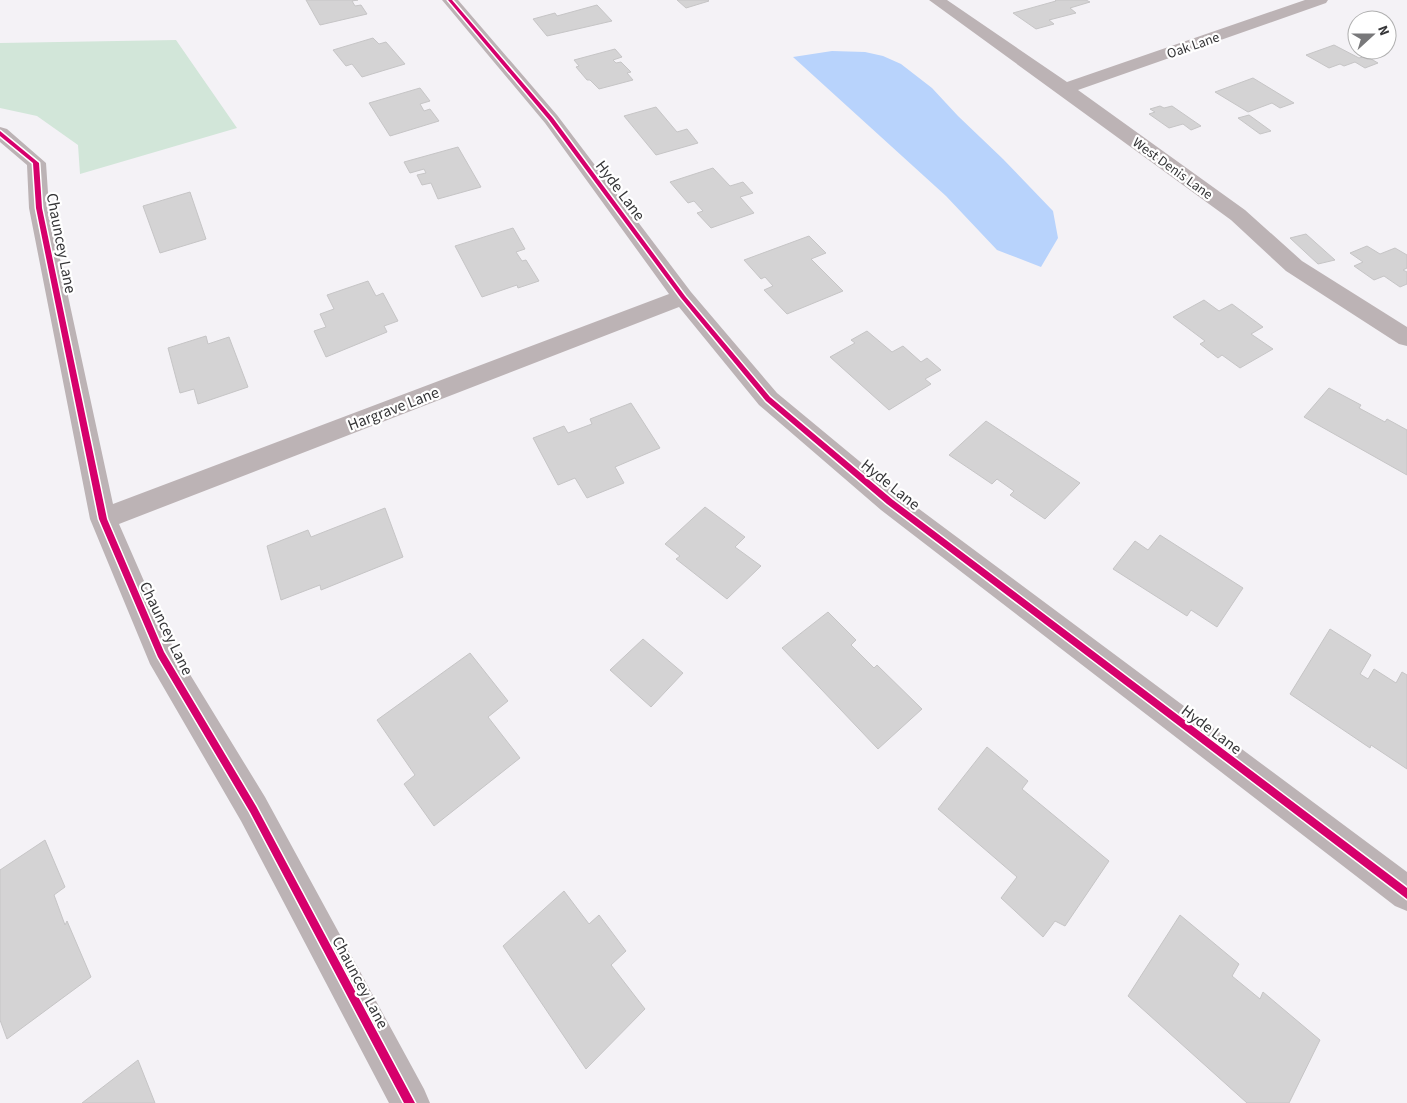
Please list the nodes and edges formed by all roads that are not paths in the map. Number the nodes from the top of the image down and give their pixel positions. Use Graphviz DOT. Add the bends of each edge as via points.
graph roads {
  1 [pos="937,0"];
  2 [pos="1320,0"];
  3 [pos="457,1"];
  4 [pos="1065,89"];
  5 [pos="0,133"];
  6 [pos="683,297"];
  7 [pos="1407,338"];
  8 [pos="103,519"];
  9 [pos="1407,894"];
  10 [pos="410,1103"];
  1 -- 4 [label="street, West Denis Lane"];
  2 -- 4 [label="street, Oak Lane"];
  3 -- 6 [label="street, Hyde Lane" via="551,119"];
  4 -- 7 [label="street, West Denis Lane" via="1238,215 1294,266"];
  5 -- 8 [label="street, Chauncey Lane" via="36,163 39,208"];
  6 -- 8 [label="street, Hargrave Lane"];
  6 -- 9 [label="street, Hyde Lane" via="768,399 890,502"];
  8 -- 10 [label="street, Chauncey Lane" via="162,654 253,809"];
}
